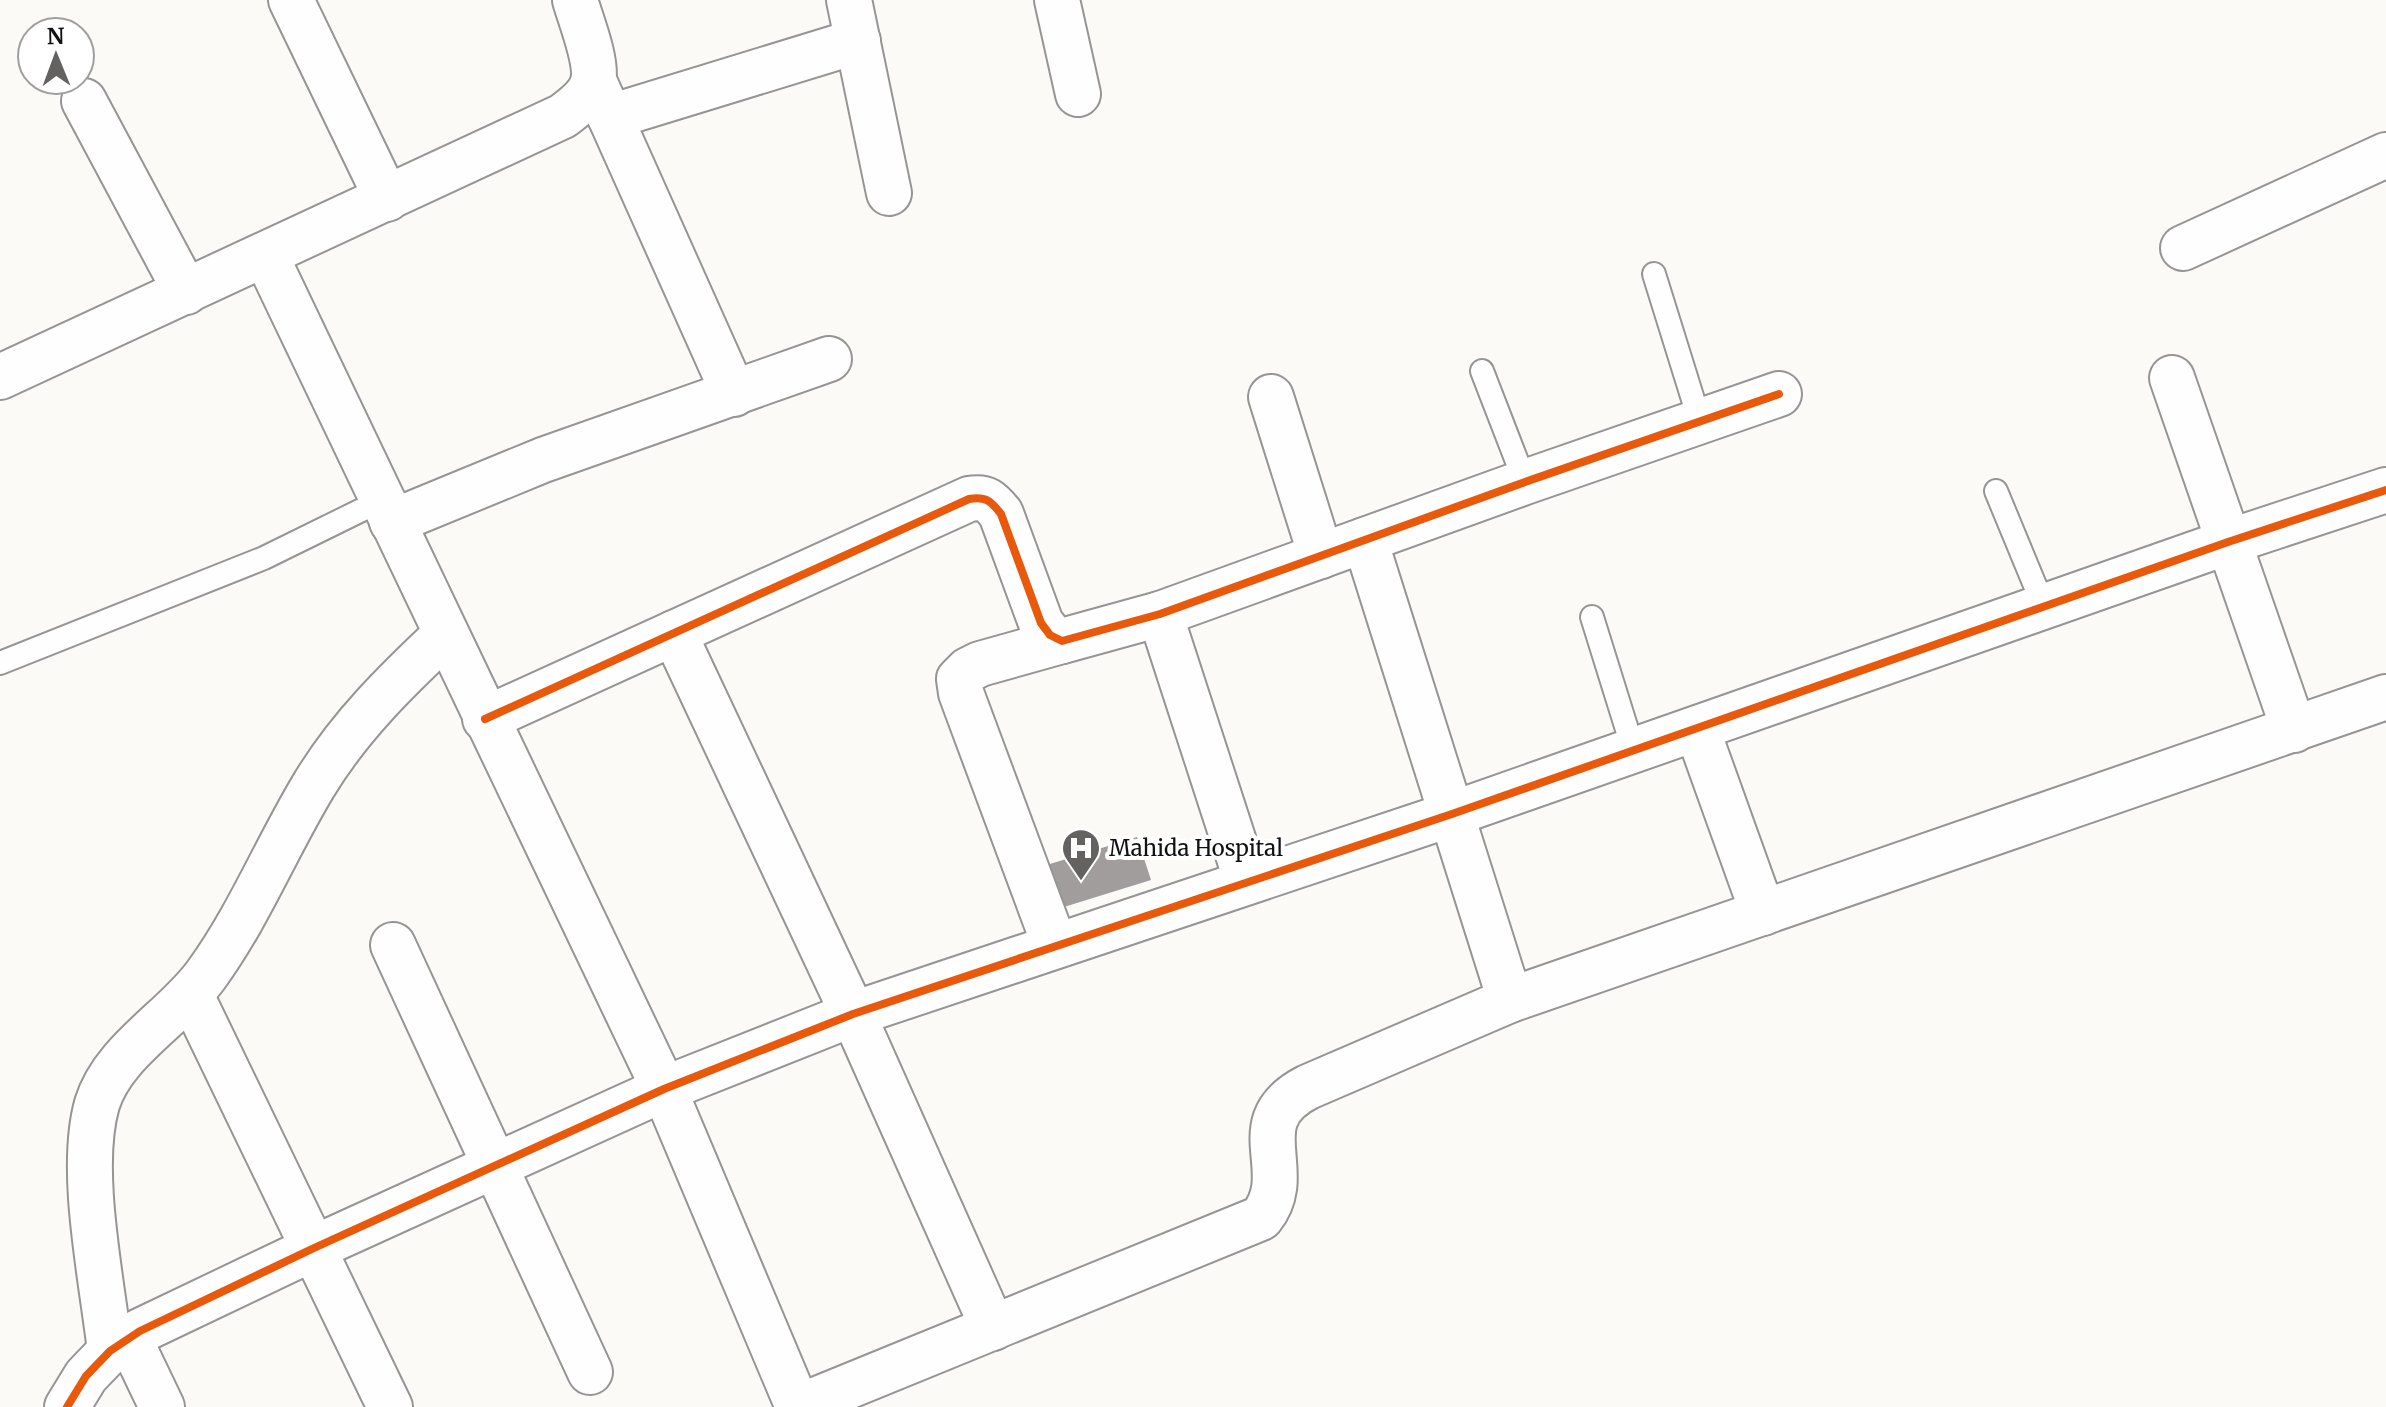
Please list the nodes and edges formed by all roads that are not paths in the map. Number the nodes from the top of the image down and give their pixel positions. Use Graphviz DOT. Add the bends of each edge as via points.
graph roads {
  1 [pos="291,0"];
  2 [pos="575,0"];
  3 [pos="1057,0"];
  4 [pos="853,20"];
  5 [pos="1078,94"];
  6 [pos="602,99"];
  7 [pos="84,101"];
  8 [pos="2386,155"];
  9 [pos="889,193"];
  10 [pos="387,199"];
  11 [pos="2183,248"];
  12 [pos="266,256"];
  13 [pos="1654,274"];
  14 [pos="186,292"];
  15 [pos="829,359"];
  16 [pos="1482,371"];
  17 [pos="0,377"];
  18 [pos="2172,378"];
  19 [pos="734,394"];
  20 [pos="1779,394"];
  21 [pos="1271,397"];
  22 [pos="1700,422"];
  23 [pos="1525,482"];
  24 [pos="2386,490"];
  25 [pos="1996,491"];
  26 [pos="387,511"];
  27 [pos="1365,540"];
  28 [pos="2228,542"];
  29 [pos="1321,556"];
  30 [pos="2044,607"];
  31 [pos="1160,614"];
  32 [pos="1592,617"];
  33 [pos="674,633"];
  34 [pos="445,635"];
  35 [pos="1062,641"];
  36 [pos="0,663"];
  37 [pos="2386,697"];
  38 [pos="485,719"];
  39 [pos="1697,729"];
  40 [pos="2294,730"];
  41 [pos="1634,752"];
  42 [pos="1452,814"];
  43 [pos="1247,882"];
  44 [pos="1763,913"];
  45 [pos="393,945"];
  46 [pos="1055,946"];
  47 [pos="191,995"];
  48 [pos="1510,1000"];
  49 [pos="853,1014"];
  50 [pos="664,1089"];
  51 [pos="493,1166"];
  52 [pos="314,1248"];
  53 [pos="993,1328"];
  54 [pos="120,1344"];
  55 [pos="590,1372"];
  56 [pos="67,1407"];
  57 [pos="162,1407"];
  58 [pos="390,1407"];
  59 [pos="798,1407"];
  1 -- 10 [label="street"];
  2 -- 6 [label="street"];
  3 -- 5 [label="street"];
  4 -- 6 [label="street"];
  4 -- 9 [label="street"];
  6 -- 10 [label="street" via="585,98 563,116"];
  6 -- 19 [label="street"];
  7 -- 14 [label="street"];
  8 -- 11 [label="street"];
  10 -- 12 [label="street"];
  12 -- 14 [label="street"];
  12 -- 26 [label="street"];
  13 -- 22 [label="lane"];
  14 -- 17 [label="street"];
  15 -- 19 [label="street"];
  16 -- 23 [label="lane"];
  18 -- 28 [label="street"];
  19 -- 26 [label="street"];
  20 -- 22 [label="street"];
  21 -- 29 [label="street"];
  22 -- 23 [label="street"];
  23 -- 27 [label="street"];
  24 -- 28 [label="street"];
  25 -- 30 [label="lane"];
  26 -- 34 [label="street"];
  26 -- 36 [label="lane"];
  27 -- 29 [label="street"];
  27 -- 42 [label="street"];
  28 -- 30 [label="street"];
  28 -- 40 [label="street"];
  29 -- 31 [label="street"];
  30 -- 39 [label="street"];
  31 -- 35 [label="street"];
  31 -- 43 [label="street"];
  32 -- 41 [label="lane"];
  33 -- 35 [label="street" via="980,497 991,500 1001,514 1041,623"];
  33 -- 38 [label="street"];
  33 -- 49 [label="street"];
  34 -- 38 [label="street"];
  34 -- 47 [label="street" via="388,689 344,741 313,785 232,940"];
  35 -- 46 [label="street" via="980,664 959,679"];
  37 -- 40 [label="street"];
  38 -- 50 [label="street"];
  39 -- 41 [label="street"];
  39 -- 44 [label="street"];
  40 -- 44 [label="street"];
  41 -- 42 [label="street"];
  42 -- 43 [label="street"];
  42 -- 48 [label="street"];
  43 -- 46 [label="street"];
  44 -- 48 [label="street"];
  45 -- 51 [label="street"];
  46 -- 49 [label="street"];
  47 -- 52 [label="street"];
  47 -- 54 [label="street" via="115,1067 98,1103 88,1156"];
  48 -- 53 [label="street" via="1288,1097 1275,1113 1275,1186 1261,1218"];
  49 -- 50 [label="street"];
  49 -- 53 [label="street"];
  50 -- 51 [label="street"];
  50 -- 59 [label="street"];
  51 -- 52 [label="street"];
  51 -- 55 [label="street"];
  52 -- 54 [label="street"];
  52 -- 58 [label="street"];
  53 -- 59 [label="street"];
  54 -- 56 [label="street" via="86,1376"];
  54 -- 57 [label="street"];
}
